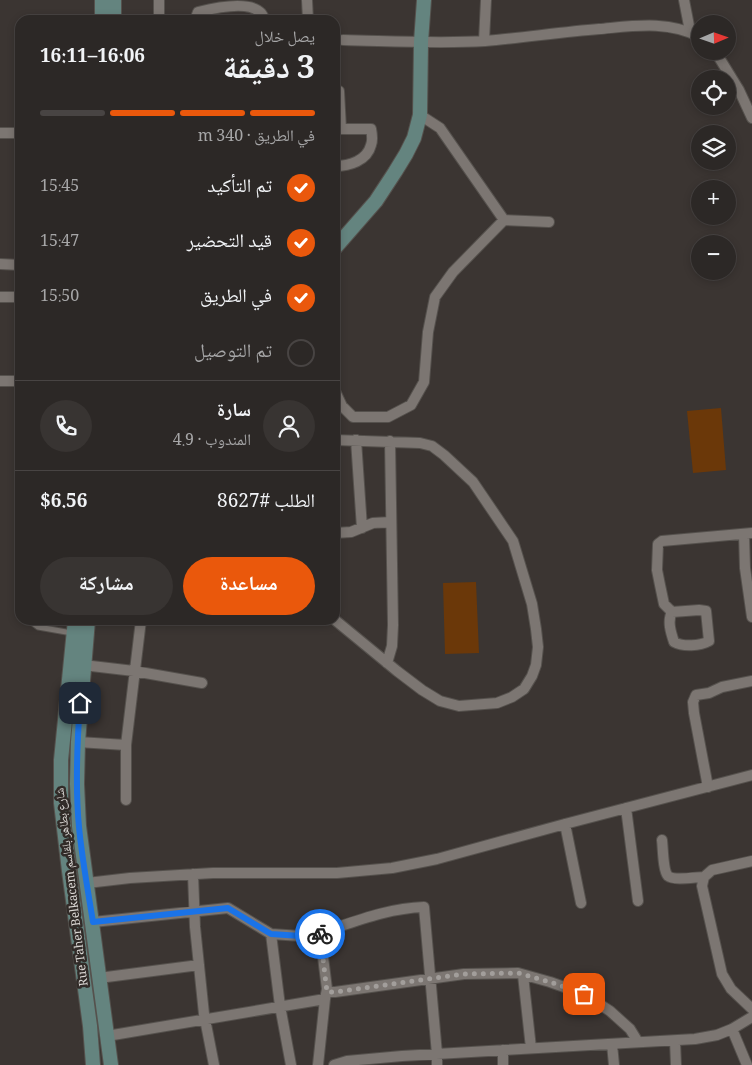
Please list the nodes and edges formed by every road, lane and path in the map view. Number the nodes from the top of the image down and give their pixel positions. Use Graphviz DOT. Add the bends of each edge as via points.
graph roads {
  1 [pos="102,0"];
  2 [pos="114,0"];
  3 [pos="159,0"];
  4 [pos="307,0"];
  5 [pos="424,0"];
  6 [pos="486,0"];
  7 [pos="684,0"];
  8 [pos="228,2"];
  9 [pos="102,15"];
  10 [pos="114,15"];
  11 [pos="159,15"];
  12 [pos="197,15"];
  13 [pos="263,15"];
  14 [pos="308,15"];
  15 [pos="690,32"];
  16 [pos="343,40"];
  17 [pos="484,41"];
  18 [pos="421,42"];
  19 [pos="721,60"];
  20 [pos="420,115"];
  21 [pos="752,118"];
  22 [pos="340,129"];
  23 [pos="0,133"];
  24 [pos="15,133"];
  25 [pos="340,166"];
  26 [pos="504,220"];
  27 [pos="549,222"];
  28 [pos="340,242"];
  29 [pos="0,264"];
  30 [pos="15,265"];
  31 [pos="0,297"];
  32 [pos="15,297"];
  33 [pos="0,381"];
  34 [pos="15,381"];
  35 [pos="340,402"];
  36 [pos="340,440"];
  37 [pos="356,440"];
  38 [pos="390,441"];
  39 [pos="391,522"];
  40 [pos="362,528"];
  41 [pos="340,533"];
  42 [pos="748,534"];
  43 [pos="672,612"];
  44 [pos="752,617"];
  45 [pos="340,624"];
  46 [pos="35,625"];
  47 [pos="88,625"];
  48 [pos="140,625"];
  49 [pos="74,627"];
  50 [pos="387,663"];
  51 [pos="84,665"];
  52 [pos="134,671"];
  53 [pos="752,681"];
  54 [pos="202,683"];
  55 [pos="78,742"];
  56 [pos="126,745"];
  57 [pos="752,775"];
  58 [pos="708,787"];
  59 [pos="126,800"];
  60 [pos="626,808"];
  61 [pos="565,824"];
  62 [pos="662,840"];
  63 [pos="752,861"];
  64 [pos="193,874"];
  65 [pos="704,877"];
  66 [pos="87,883"];
  67 [pos="638,901"];
  68 [pos="580,903"];
  69 [pos="194,911"];
  70 [pos="93,922"];
  71 [pos="320,933"];
  72 [pos="271,934"];
  73 [pos="199,965"];
  74 [pos="523,975"];
  75 [pos="99,978"];
  76 [pos="431,978"];
  77 [pos="326,996"];
  78 [pos="280,1006"];
  79 [pos="752,1009"];
  80 [pos="752,1016"];
  81 [pos="205,1019"];
  82 [pos="732,1029"];
  83 [pos="107,1036"];
  84 [pos="675,1041"];
  85 [pos="638,1042"];
  86 [pos="612,1044"];
  87 [pos="531,1048"];
  88 [pos="503,1050"];
  89 [pos="437,1054"];
  90 [pos="94,1065"];
  91 [pos="111,1065"];
  92 [pos="214,1065"];
  93 [pos="291,1065"];
  94 [pos="318,1065"];
  95 [pos="334,1065"];
  96 [pos="437,1065"];
  97 [pos="503,1065"];
  98 [pos="614,1065"];
  99 [pos="676,1065"];
  100 [pos="746,1065"];
  1 -- 9 [label="main road"];
  2 -- 10 [label="main road"];
  3 -- 11 [label="street"];
  4 -- 14 [label="street"];
  5 -- 18 [label="main road"];
  6 -- 17 [label="street"];
  7 -- 15 [label="street"];
  8 -- 12 [label="street"];
  8 -- 13 [label="street" via="251,7"];
  15 -- 17 [label="street" via="647,24"];
  16 -- 18 [label="street"];
  17 -- 18 [label="street"];
  18 -- 20 [label="main road"];
  19 -- 21 [label="street"];
  20 -- 26 [label="street" via="440,128"];
  20 -- 28 [label="main road" via="414,138 395,172 376,202"];
  22 -- 25 [label="street" via="372,129 372,143 368,152 354,164"];
  23 -- 24 [label="street"];
  26 -- 27 [label="street"];
  26 -- 35 [label="street" via="453,272 435,297 424,382 411,405 388,417 353,417"];
  29 -- 30 [label="street"];
  31 -- 32 [label="street"];
  33 -- 34 [label="street"];
  36 -- 37 [label="street"];
  37 -- 38 [label="street"];
  37 -- 40 [label="street"];
  38 -- 39 [label="street"];
  38 -- 50 [label="street" via="432,446 474,482 513,541 532,604 538,647 536,665 524,689 512,697 479,705 459,706 440,701"];
  39 -- 40 [label="street" via="373,523"];
  39 -- 50 [label="street" via="393,625"];
  40 -- 41 [label="street"];
  42 -- 43 [label="street" via="662,541 658,544 660,585 664,604"];
  42 -- 44 [label="street" via="745,568"];
  43 -- 43 [label="street" via="706,612 709,641 680,646 674,642 669,617"];
  45 -- 50 [label="street"];
  46 -- 49 [label="lane"];
  47 -- 51 [label="main road, Rue Taher Belkacem شارع بطاهر بلقاسم"];
  48 -- 52 [label="street"];
  49 -- 90 [label="main road, Rue Taher Belkacem شارع بطاهر بلقاسم" via="61,760 61,802"];
  51 -- 52 [label="street"];
  51 -- 55 [label="main road, Rue Taher Belkacem شارع بطاهر بلقاسم"];
  52 -- 54 [label="street"];
  52 -- 56 [label="street"];
  53 -- 58 [label="street" via="696,695 693,702"];
  55 -- 56 [label="street"];
  55 -- 66 [label="main road, Rue Taher Belkacem شارع بطاهر بلقاسم" via="79,826"];
  56 -- 59 [label="street"];
  57 -- 58 [label="street"];
  58 -- 60 [label="street"];
  60 -- 61 [label="street"];
  60 -- 67 [label="street"];
  61 -- 64 [label="street" via="392,868 337,873"];
  61 -- 68 [label="street"];
  62 -- 65 [label="street" via="669,877"];
  63 -- 65 [label="street" via="716,868"];
  64 -- 66 [label="street"];
  64 -- 69 [label="street"];
  65 -- 79 [label="street" via="702,891 722,974 731,989"];
  66 -- 70 [label="main road, Rue Taher Belkacem شارع بطاهر بلقاسم"];
  69 -- 70 [label="street"];
  69 -- 72 [label="street" via="228,908"];
  69 -- 73 [label="street"];
  70 -- 75 [label="main road, Rue Taher Belkacem شارع بطاهر بلقاسم"];
  71 -- 72 [label="street" via="301,936"];
  71 -- 76 [label="street" via="386,912 424,907"];
  71 -- 77 [label="street"];
  72 -- 78 [label="street"];
  73 -- 75 [label="street"];
  73 -- 81 [label="street"];
  74 -- 76 [label="street" via="464,974"];
  74 -- 85 [label="street" via="584,994 610,1011 630,1029"];
  74 -- 87 [label="street"];
  75 -- 83 [label="main road, Rue Taher Belkacem شارع بطاهر بلقاسم"];
  76 -- 77 [label="street"];
  76 -- 89 [label="street"];
  77 -- 78 [label="street"];
  77 -- 94 [label="street"];
  78 -- 81 [label="street"];
  78 -- 93 [label="street"];
  80 -- 82 [label="street"];
  81 -- 83 [label="street"];
  81 -- 92 [label="street"];
  82 -- 84 [label="street" via="695,1040"];
  82 -- 100 [label="street"];
  83 -- 91 [label="main road, Rue Taher Belkacem شارع بطاهر بلقاسم"];
  84 -- 85 [label="street"];
  84 -- 99 [label="street"];
  85 -- 86 [label="street"];
  86 -- 87 [label="street"];
  86 -- 98 [label="street"];
  87 -- 88 [label="street"];
  88 -- 89 [label="street"];
  88 -- 97 [label="street"];
  89 -- 95 [label="street"];
  89 -- 96 [label="street"];
}
